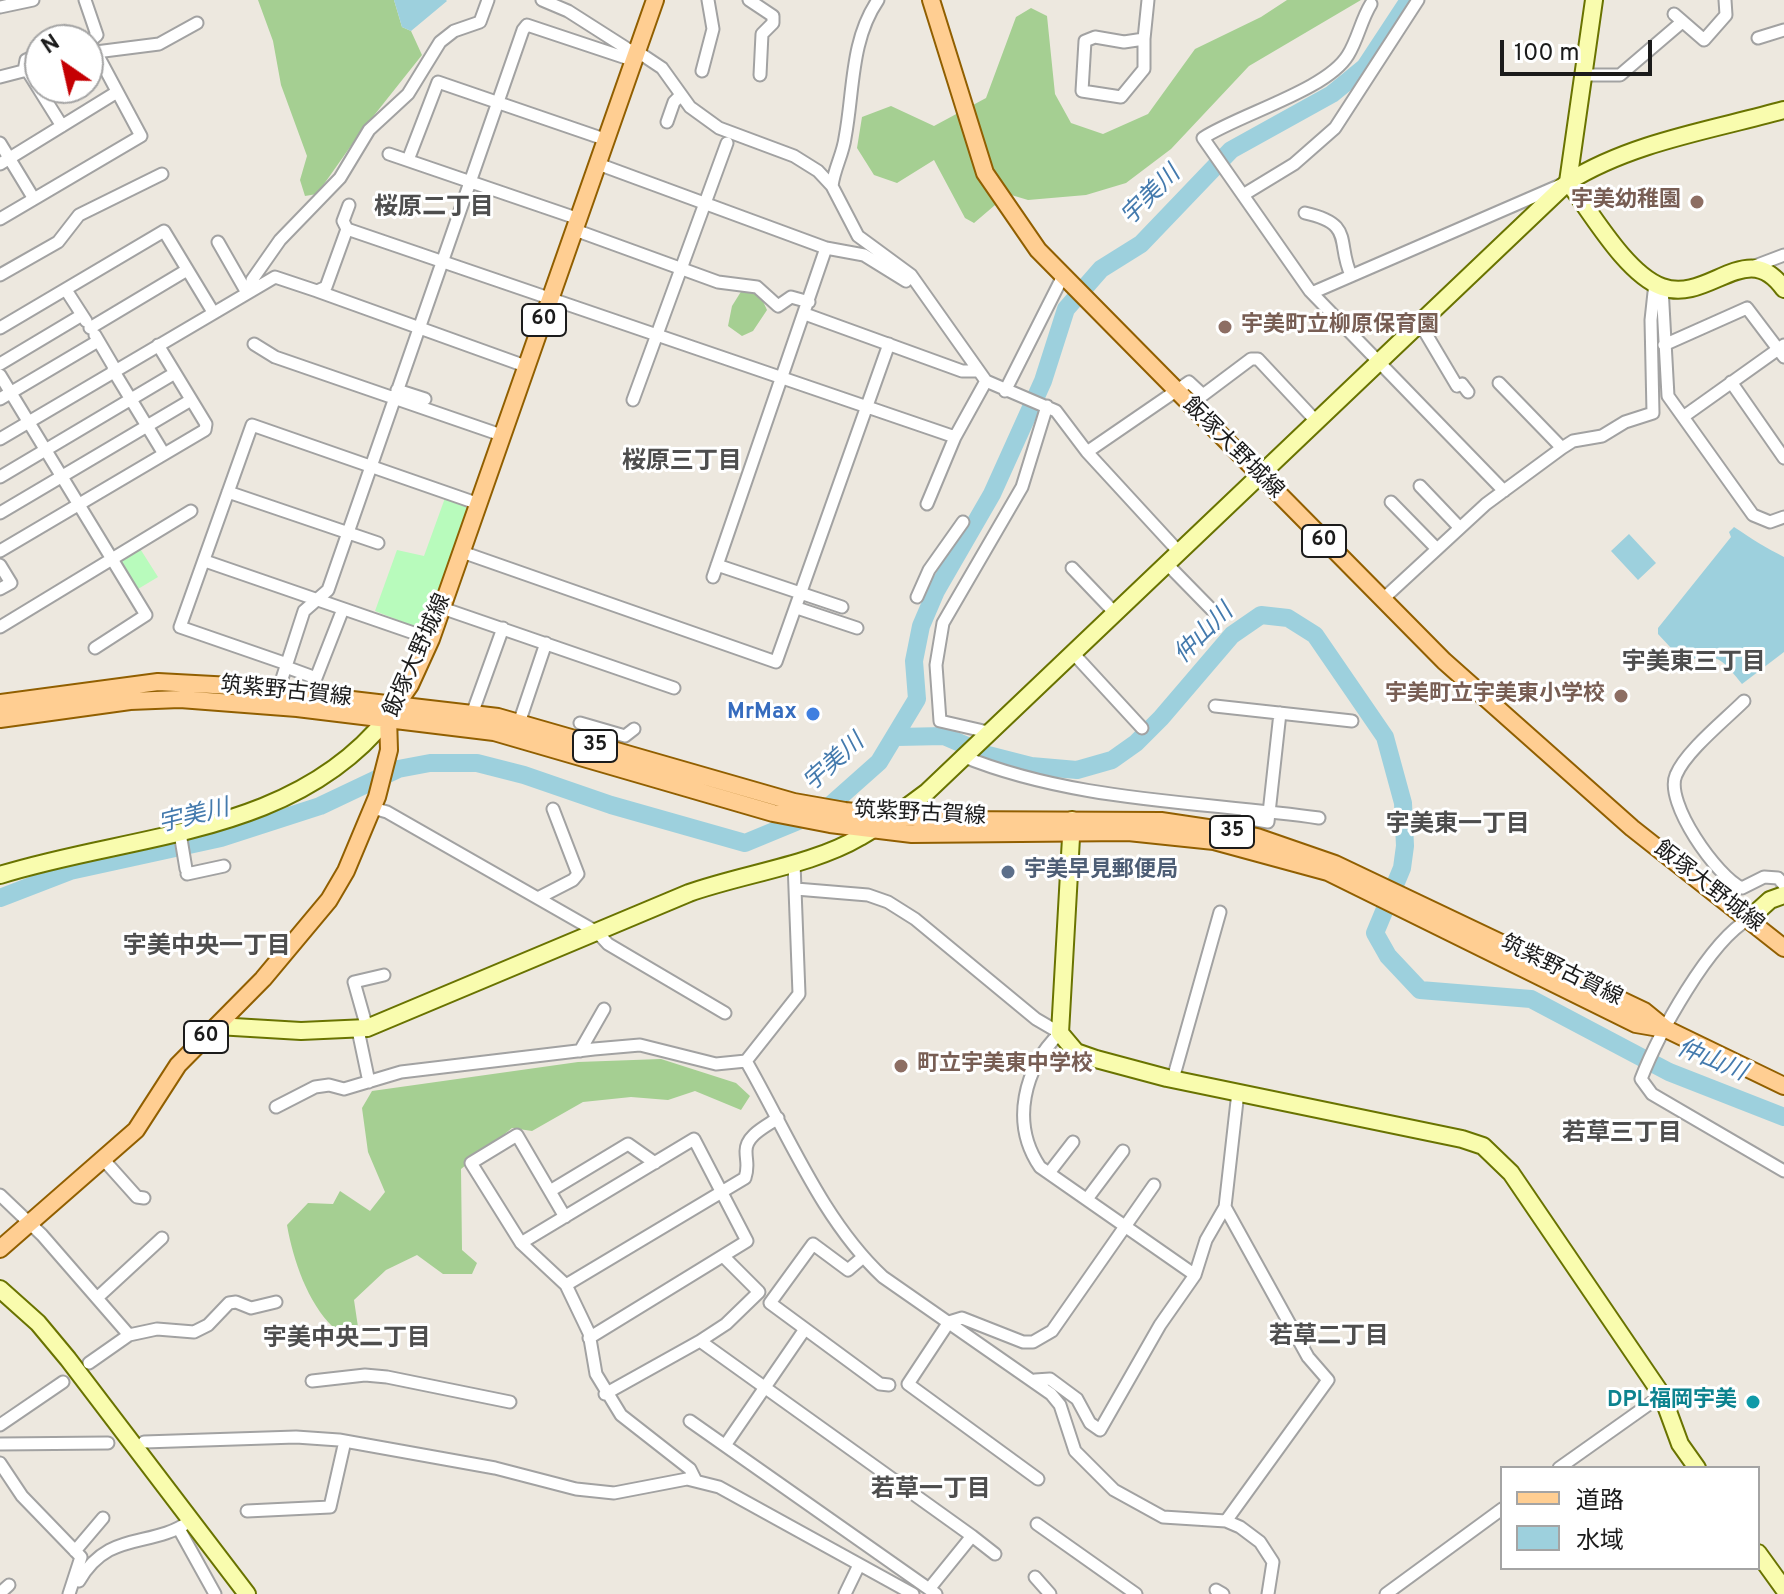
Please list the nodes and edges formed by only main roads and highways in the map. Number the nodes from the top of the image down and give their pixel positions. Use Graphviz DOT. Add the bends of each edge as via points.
graph roads {
  1 [pos="655,0"];
  2 [pos="931,0"];
  3 [pos="0,703"];
  4 [pos="391,711"];
  5 [pos="0,719"];
  6 [pos="1072,825"];
  7 [pos="1379,890"];
  8 [pos="1783,947"];
  9 [pos="1784,1086"];
  10 [pos="0,1249"];
  1 -- 4 [label="main road, 飯塚大野城線 / 60" via="431,639"];
  2 -- 8 [label="main road, 飯塚大野城線 / 60" via="985,173 1030,240 1065,280 1444,661 1632,828"];
  3 -- 4 [label="main road, 筑紫野古賀線 / 35" via="158,678"];
  4 -- 5 [label="main road, 筑紫野古賀線 / 35" via="180,699 80,705"];
  4 -- 6 [label="main road, 筑紫野古賀線 / 35" via="472,714 519,723 794,802 845,811"];
  4 -- 6 [label="main road, 筑紫野古賀線 / 35" via="507,735 773,813 830,824 972,835"];
  4 -- 10 [label="main road, 飯塚大野城線 / 60" via="389,750 375,802 329,900 178,1065 136,1130"];
  6 -- 7 [label="main road, 筑紫野古賀線 / 35" via="1214,841"];
  6 -- 7 [label="main road, 筑紫野古賀線 / 35" via="1161,821 1241,834 1335,864"];
  7 -- 9 [label="main road, 筑紫野古賀線 / 35" via="1636,1024 1666,1029"];
}
